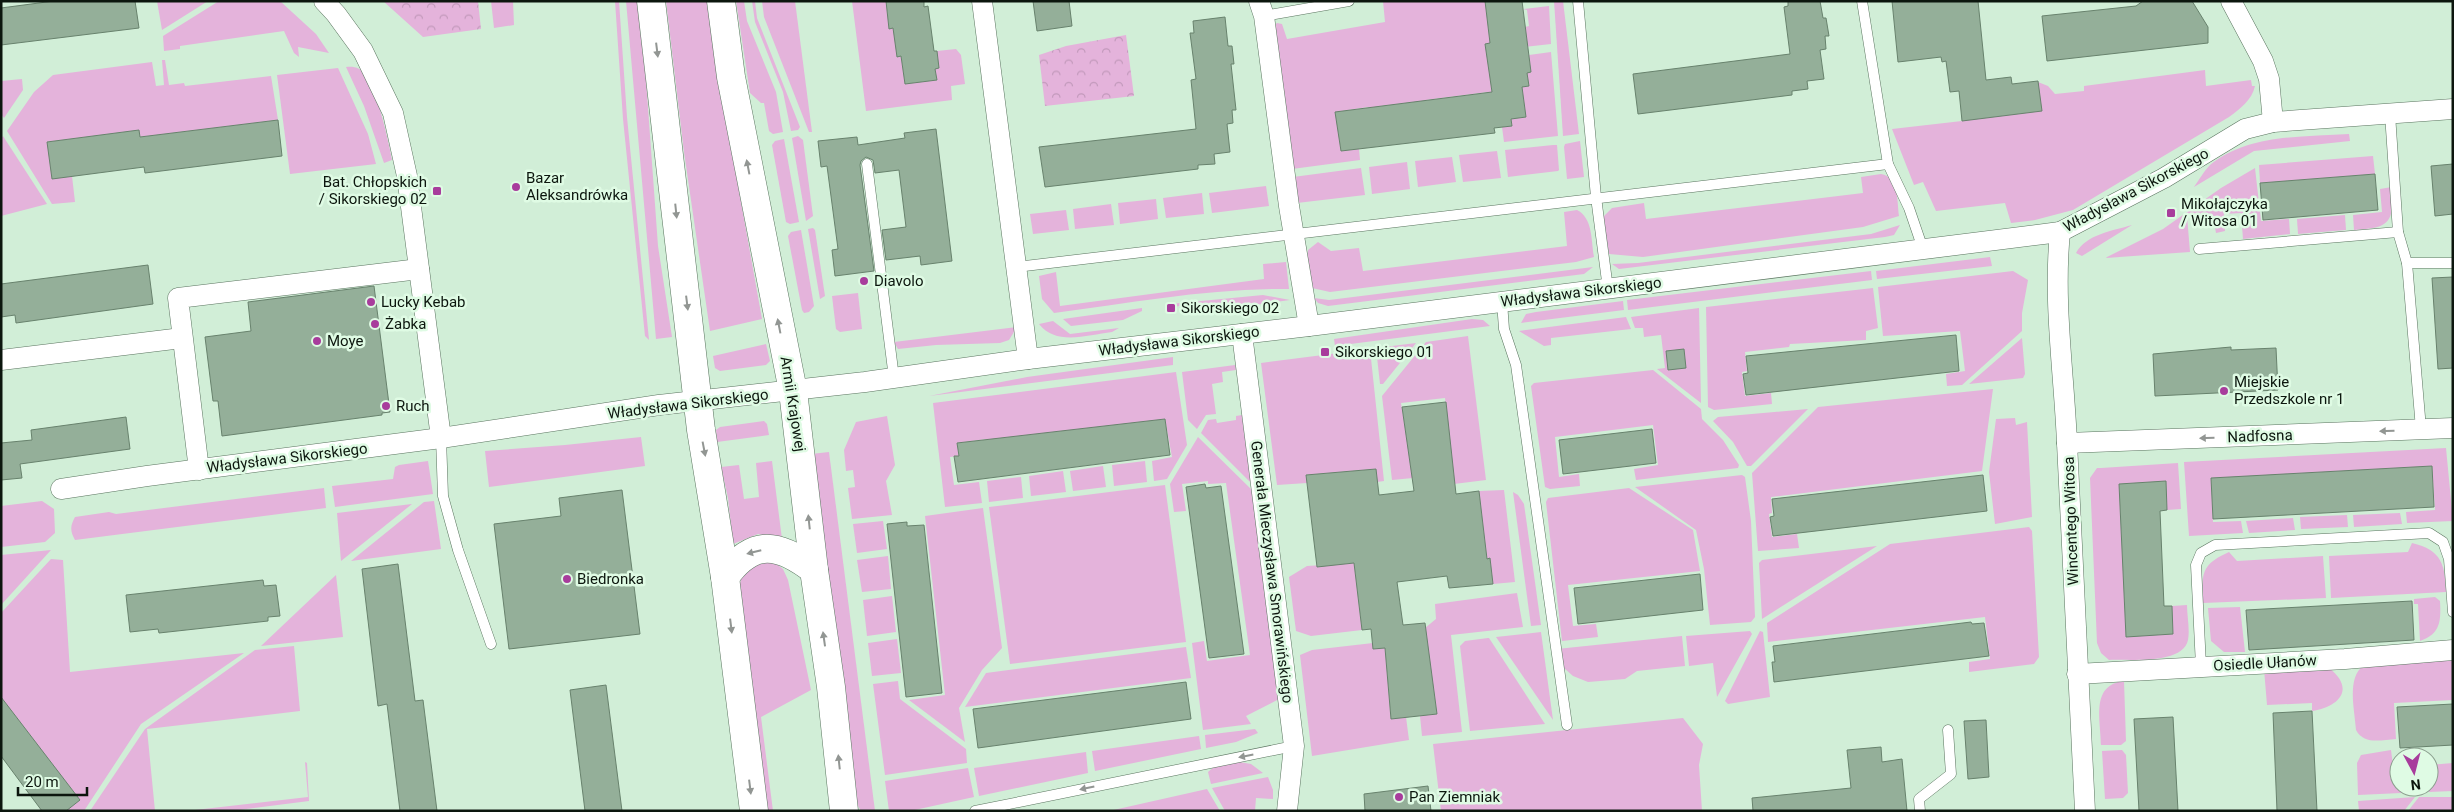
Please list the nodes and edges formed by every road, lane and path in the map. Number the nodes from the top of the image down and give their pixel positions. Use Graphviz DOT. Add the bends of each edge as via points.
graph roads {
  1 [pos="324,1"];
  2 [pos="651,1"];
  3 [pos="721,1"];
  4 [pos="982,1"];
  5 [pos="1349,1"];
  6 [pos="1578,1"];
  7 [pos="1862,1"];
  8 [pos="2231,1"];
  9 [pos="1261,9"];
  10 [pos="2453,109"];
  11 [pos="2390,114"];
  12 [pos="2273,122"];
  13 [pos="867,164"];
  14 [pos="1888,164"];
  15 [pos="1596,197"];
  16 [pos="2060,232"];
  17 [pos="2398,232"];
  18 [pos="1294,235"];
  19 [pos="1923,249"];
  20 [pos="2199,249"];
  21 [pos="2453,262"];
  22 [pos="2407,263"];
  23 [pos="1016,267"];
  24 [pos="419,269"];
  25 [pos="1608,289"];
  26 [pos="1502,302"];
  27 [pos="1309,326"];
  28 [pos="1242,334"];
  29 [pos="182,338"];
  30 [pos="1028,359"];
  31 [pos="1,360"];
  32 [pos="894,378"];
  33 [pos="793,391"];
  34 [pos="699,400"];
  35 [pos="2453,428"];
  36 [pos="2421,429"];
  37 [pos="441,438"];
  38 [pos="2067,443"];
  39 [pos="199,470"];
  40 [pos="61,489"];
  41 [pos="814,570"];
  42 [pos="725,577"];
  43 [pos="2453,612"];
  44 [pos="491,644"];
  45 [pos="2453,650"];
  46 [pos="2201,666"];
  47 [pos="2077,674"];
  48 [pos="1567,725"];
  49 [pos="1948,730"];
  50 [pos="1294,746"];
  51 [pos="754,811"];
  52 [pos="844,811"];
  53 [pos="975,811"];
  54 [pos="1287,811"];
  55 [pos="1920,811"];
  56 [pos="2085,811"];
  1 -- 24 [label="street" via="364,50 393,114 407,176"];
  2 -- 34 [label="main road, one-way"];
  33 -- 3 [label="main road, Armii Krajowej, one-way" via="731,77"];
  4 -- 23 [label="street"];
  5 -- 9 [label="lane"];
  6 -- 15 [label="lane"];
  7 -- 14 [label="lane"];
  8 -- 12 [label="street" via="2270,79"];
  9 -- 18 [label="street"];
  10 -- 11 [label="street, Władysława Sikorskiego"];
  11 -- 12 [label="street, Władysława Sikorskiego"];
  11 -- 17 [label="lane"];
  12 -- 16 [label="street, Władysława Sikorskiego" via="2245,129 2164,178"];
  13 -- 32 [label="lane"];
  14 -- 15 [label="lane"];
  14 -- 19 [label="lane" via="1909,208"];
  15 -- 18 [label="lane"];
  15 -- 25 [label="lane"];
  16 -- 19 [label="street, Władysława Sikorskiego"];
  16 -- 38 [label="street, Wincentego Witosa" via="2057,314"];
  17 -- 20 [label="lane"];
  17 -- 22 [label="lane"];
  18 -- 23 [label="lane"];
  18 -- 27 [label="street"];
  19 -- 25 [label="street, Władysława Sikorskiego"];
  21 -- 22 [label="lane"];
  22 -- 36 [label="lane"];
  23 -- 30 [label="street"];
  24 -- 29 [label="street" via="178,298"];
  24 -- 37 [label="street"];
  25 -- 26 [label="street, Władysława Sikorskiego"];
  26 -- 27 [label="street, Władysława Sikorskiego"];
  26 -- 48 [label="lane" via="1504,329 1516,366"];
  27 -- 28 [label="street, Władysława Sikorskiego"];
  28 -- 30 [label="street, Władysława Sikorskiego"];
  28 -- 50 [label="street, Generała Mieczysława Smorawińskiego"];
  29 -- 31 [label="street"];
  29 -- 39 [label="street"];
  30 -- 32 [label="street, Władysława Sikorskiego"];
  32 -- 33 [label="street, Władysława Sikorskiego"];
  33 -- 34 [label="street, Władysława Sikorskiego"];
  41 -- 33 [label="main road, Armii Krajowej, one-way"];
  34 -- 37 [label="street, Władysława Sikorskiego"];
  34 -- 42 [label="main road, one-way"];
  35 -- 36 [label="street, Nadfosna"];
  36 -- 38 [label="street, Nadfosna, one-way"];
  37 -- 39 [label="street, Władysława Sikorskiego"];
  37 -- 44 [label="lane" via="443,496"];
  38 -- 47 [label="street, Wincentego Witosa"];
  39 -- 40 [label="street, Władysława Sikorskiego"];
  41 -- 42 [label="main road, one-way" via="784,551 761,550 744,555"];
  52 -- 41 [label="main road, Armii Krajowej, one-way"];
  42 -- 51 [label="main road, one-way"];
  43 -- 46 [label="lane" via="2449,559 2442,542 2430,532 2215,545 2202,553 2196,565"];
  45 -- 46 [label="street, Osiedle Ułanów" via="2345,660"];
  46 -- 47 [label="street, Osiedle Ułanów"];
  47 -- 56 [label="street, Wincentego Witosa"];
  49 -- 55 [label="lane" via="1951,774 1920,799"];
  50 -- 53 [label="lane, one-way"];
  50 -- 54 [label="street, Generała Mieczysława Smorawińskiego"];
}
